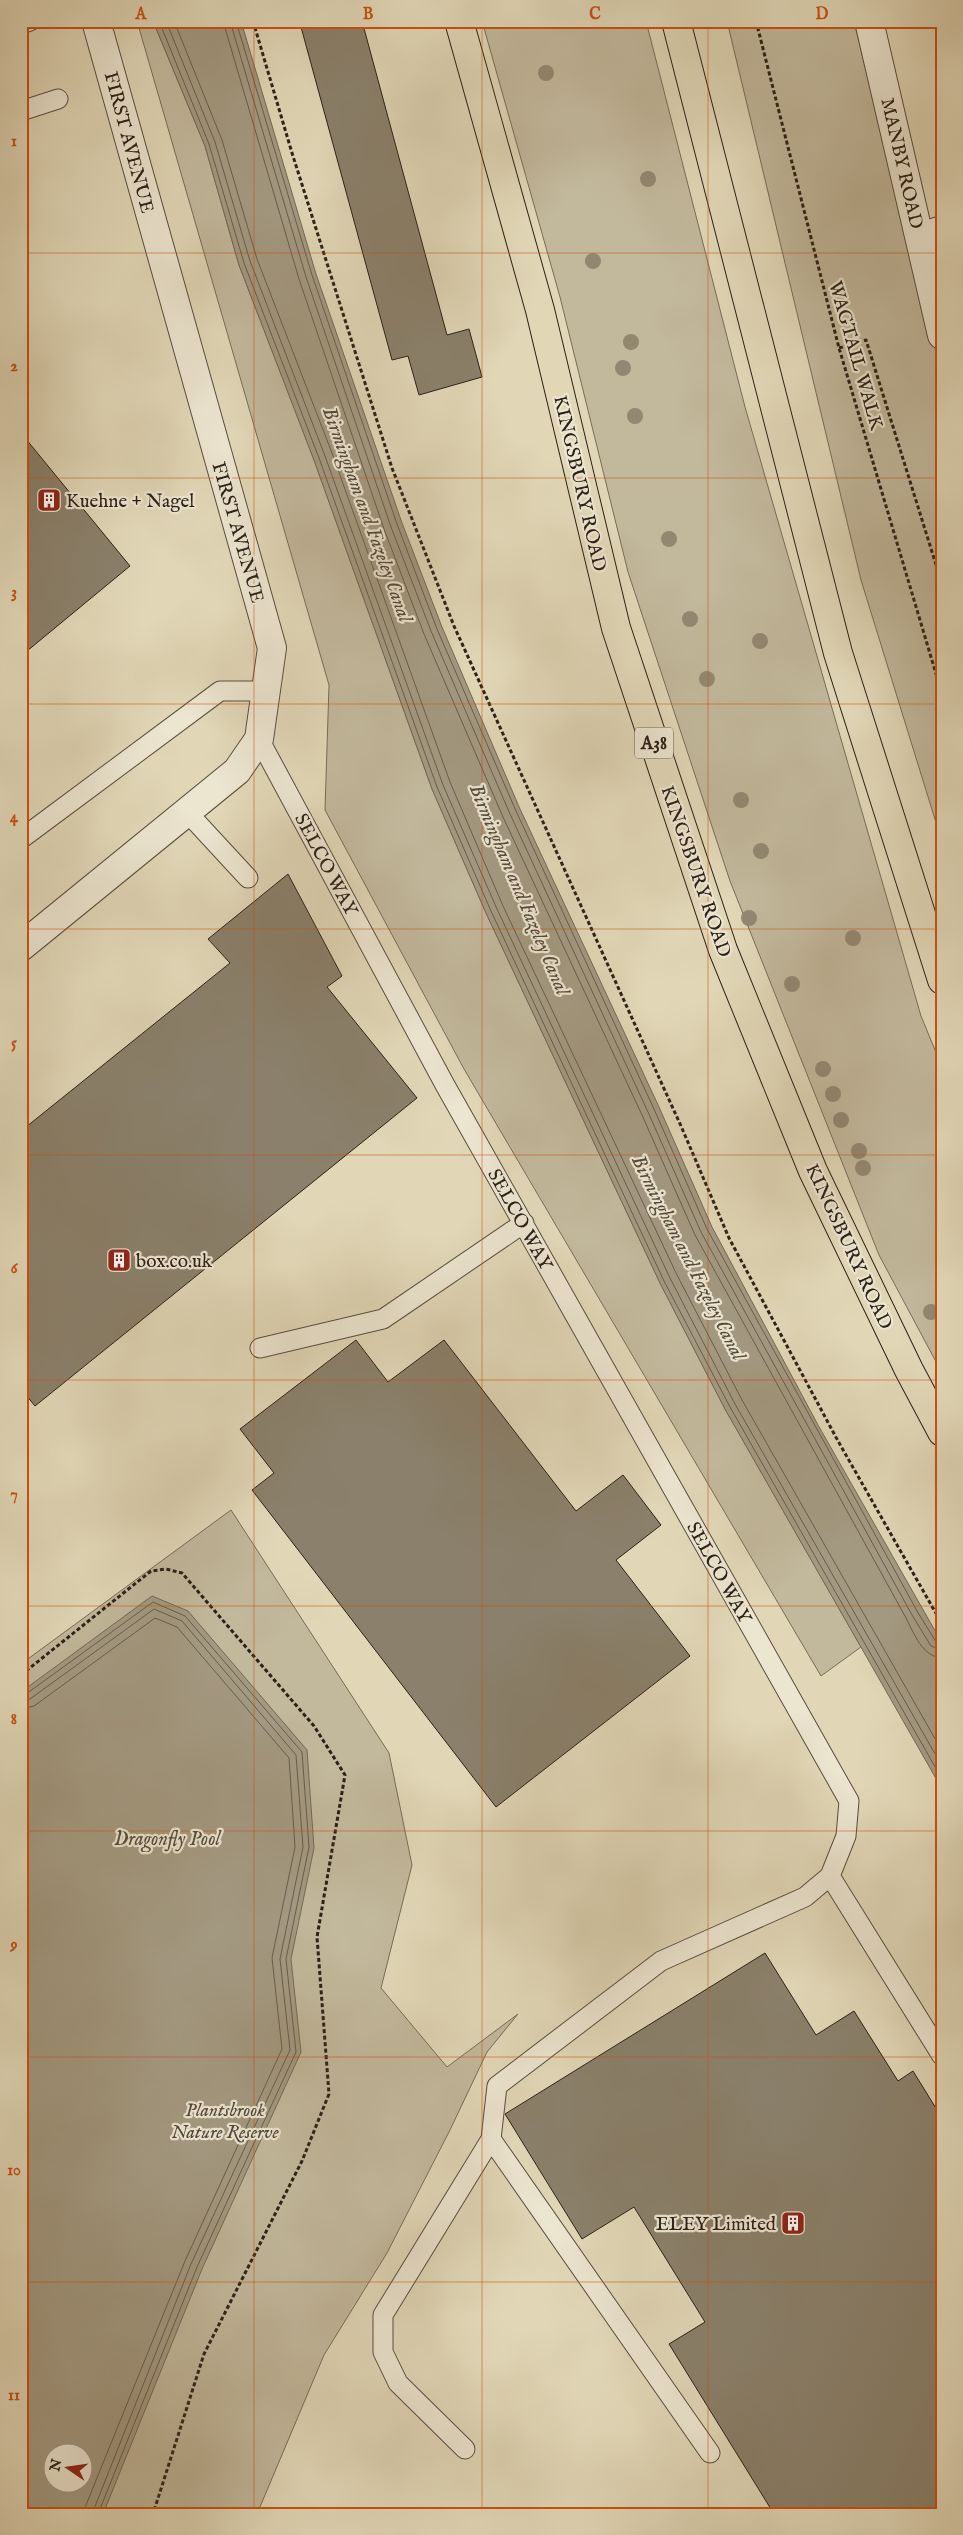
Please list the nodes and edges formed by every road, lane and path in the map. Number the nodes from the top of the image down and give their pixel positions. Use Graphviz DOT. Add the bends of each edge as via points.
graph roads {
  1 [pos="30,21"];
  2 [pos="96,21"];
  3 [pos="253,21"];
  4 [pos="459,21"];
  5 [pos="676,21"];
  6 [pos="756,21"];
  7 [pos="869,21"];
  8 [pos="21,24"];
  9 [pos="58,99"];
  10 [pos="21,112"];
  11 [pos="931,233"];
  12 [pos="942,335"];
  13 [pos="839,348"];
  14 [pos="942,584"];
  15 [pos="266,691"];
  16 [pos="942,694"];
  17 [pos="259,739"];
  18 [pos="187,812"];
  19 [pos="21,839"];
  20 [pos="248,878"];
  21 [pos="21,947"];
  22 [pos="942,980"];
  23 [pos="524,1223"];
  24 [pos="260,1348"];
  25 [pos="942,1432"];
  26 [pos="942,1624"];
  27 [pos="21,1675"];
  28 [pos="830,1876"];
  29 [pos="942,2056"];
  30 [pos="491,2139"];
  31 [pos="465,2449"];
  32 [pos="710,2453"];
  33 [pos="153,2514"];
  1 -- 8 [label="lane"];
  2 -- 15 [label="street, FIRST AVENUE" via="272,648"];
  3 -- 26 [label="path" via="392,468 454,626 729,1238 833,1433"];
  4 -- 25 [label="highway, KINGSBURY ROAD / A38" via="540,310 616,628 723,950 814,1171"];
  5 -- 22 [label="highway" via="838,653"];
  6 -- 13 [label="path, WAGTAIL WALK"];
  7 -- 11 [label="street, MANBY ROAD"];
  9 -- 10 [label="lane"];
  11 -- 12 [label="street, MANBY ROAD"];
  13 -- 14 [label="path" via="866,340"];
  13 -- 16 [label="path, WAGTAIL WALK"];
  15 -- 17 [label="street, FIRST AVENUE"];
  15 -- 19 [label="lane" via="220,691"];
  17 -- 18 [label="street, FIRST AVENUE" via="237,771"];
  17 -- 23 [label="lane, SELCO WAY"];
  18 -- 20 [label="lane"];
  18 -- 21 [label="street, FIRST AVENUE"];
  23 -- 24 [label="lane" via="383,1319"];
  23 -- 28 [label="lane, SELCO WAY" via="849,1802 846,1836"];
  27 -- 33 [label="path" via="151,1571 166,1569 182,1573 314,1726 345,1775 317,1937 329,2094 302,2161 204,2354"];
  28 -- 29 [label="lane"];
  28 -- 30 [label="lane" via="805,1897 661,1961 498,2086"];
  30 -- 31 [label="lane" via="383,2315 383,2352 398,2383"];
  30 -- 32 [label="lane"];
}
